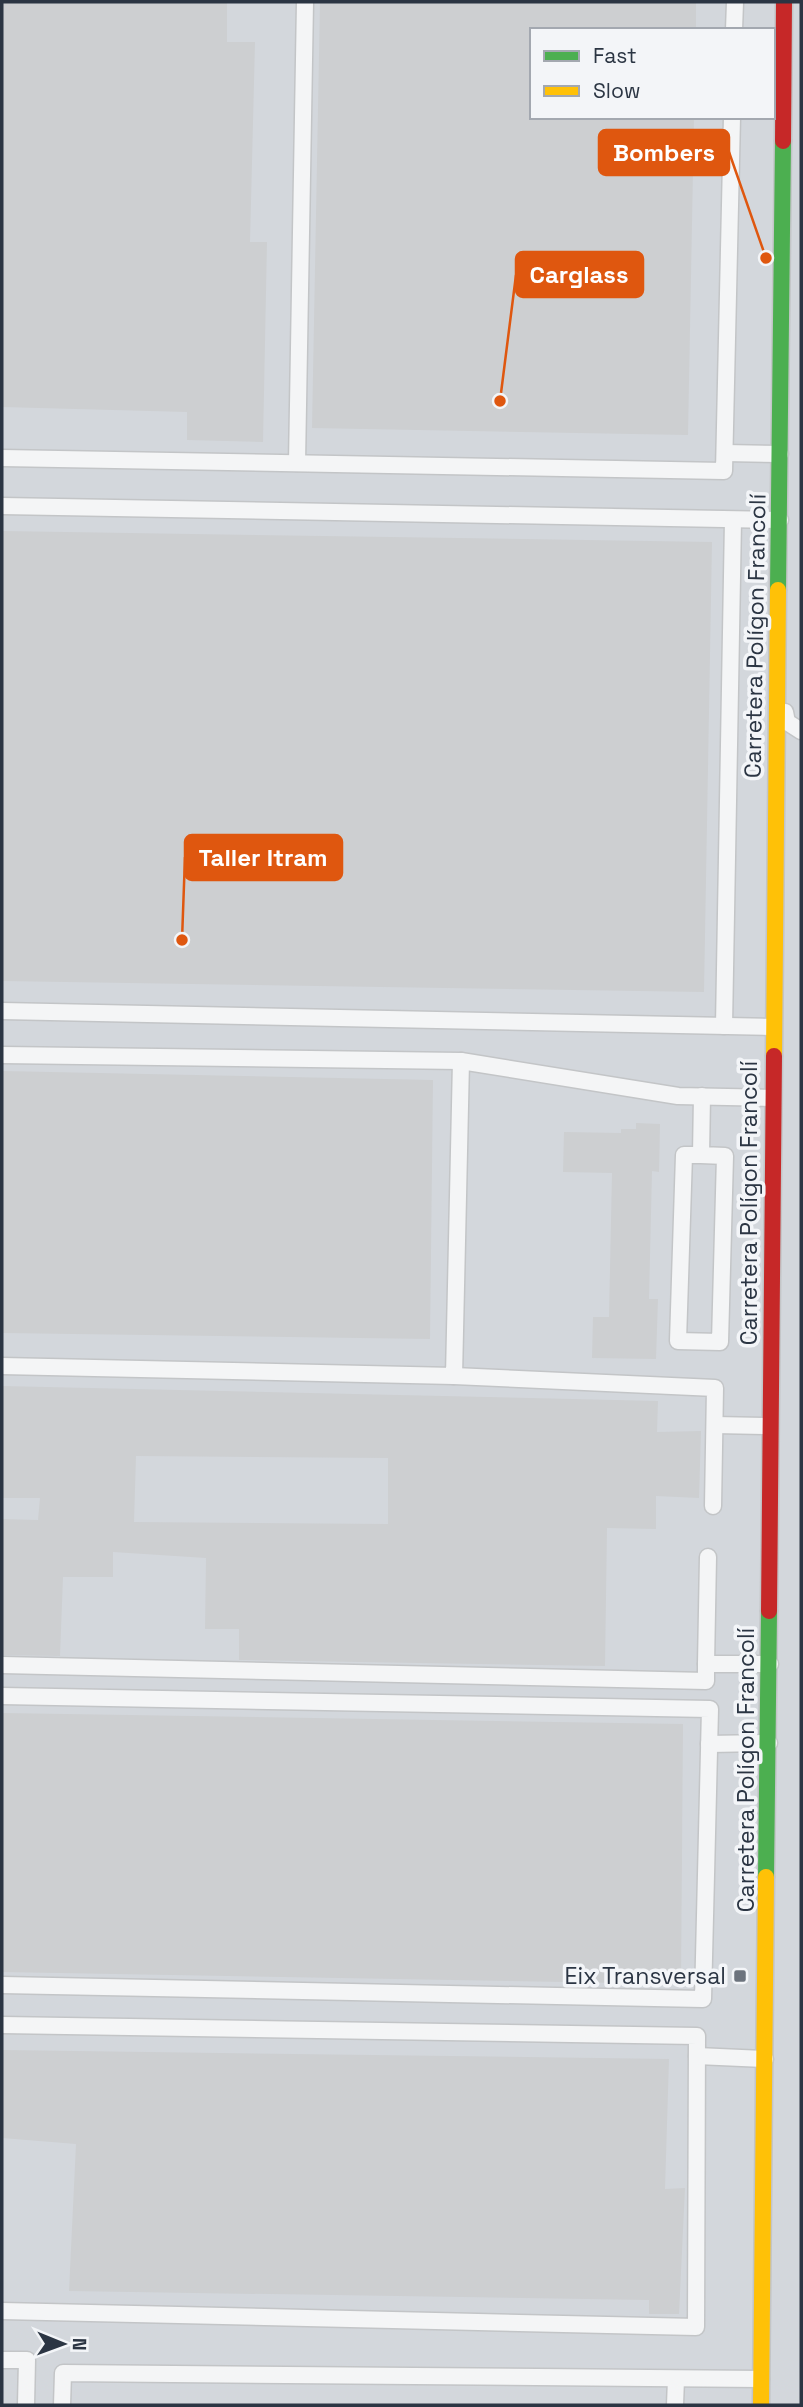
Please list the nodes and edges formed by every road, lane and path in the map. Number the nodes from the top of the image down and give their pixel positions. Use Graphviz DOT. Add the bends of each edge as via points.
graph roads {
  1 [pos="305,2"];
  2 [pos="735,2"];
  3 [pos="784,2"];
  4 [pos="734,28"];
  5 [pos="801,89"];
  6 [pos="784,93"];
  7 [pos="732,119"];
  8 [pos="725,453"];
  9 [pos="780,454"];
  10 [pos="2,458"];
  11 [pos="297,463"];
  12 [pos="2,506"];
  13 [pos="733,520"];
  14 [pos="779,520"];
  15 [pos="778,664"];
  16 [pos="801,731"];
  17 [pos="2,1011"];
  18 [pos="724,1026"];
  19 [pos="773,1027"];
  20 [pos="2,1055"];
  21 [pos="461,1062"];
  22 [pos="702,1097"];
  23 [pos="772,1098"];
  24 [pos="701,1155"];
  25 [pos="2,1367"];
  26 [pos="454,1376"];
  27 [pos="715,1425"];
  28 [pos="770,1426"];
  29 [pos="713,1506"];
  30 [pos="708,1557"];
  31 [pos="706,1664"];
  32 [pos="770,1664"];
  33 [pos="2,1665"];
  34 [pos="2,1696"];
  35 [pos="769,1743"];
  36 [pos="709,1744"];
  37 [pos="2,1985"];
  38 [pos="2,2025"];
  39 [pos="697,2056"];
  40 [pos="766,2059"];
  41 [pos="2,2311"];
  42 [pos="2,2360"];
  43 [pos="676,2379"];
  44 [pos="761,2379"];
  45 [pos="26,2405"];
  46 [pos="62,2405"];
  47 [pos="676,2405"];
  48 [pos="761,2405"];
  1 -- 11 [label="lane"];
  2 -- 4 [label="lane"];
  3 -- 6 [label="street, Carretera Polígon Francolí"];
  5 -- 6 [label="lane"];
  6 -- 9 [label="street, Carretera Polígon Francolí"];
  7 -- 8 [label="lane"];
  8 -- 9 [label="lane"];
  8 -- 11 [label="lane" via="724,471"];
  9 -- 14 [label="street, Carretera Polígon Francolí"];
  10 -- 11 [label="lane"];
  12 -- 13 [label="lane"];
  13 -- 14 [label="lane"];
  13 -- 18 [label="lane"];
  14 -- 15 [label="street, Carretera Polígon Francolí"];
  15 -- 16 [label="lane" via="787,722"];
  15 -- 19 [label="street, Carretera Polígon Francolí"];
  17 -- 18 [label="lane"];
  18 -- 19 [label="lane"];
  19 -- 23 [label="street, Carretera Polígon Francolí"];
  20 -- 21 [label="lane"];
  21 -- 22 [label="lane"];
  21 -- 26 [label="lane"];
  22 -- 23 [label="lane"];
  22 -- 24 [label="lane"];
  23 -- 28 [label="street, Carretera Polígon Francolí"];
  24 -- 24 [label="lane" via="725,1156 720,1342 678,1341 684,1155"];
  25 -- 26 [label="lane"];
  26 -- 27 [label="lane" via="715,1388"];
  27 -- 28 [label="lane"];
  27 -- 29 [label="lane"];
  28 -- 32 [label="street, Carretera Polígon Francolí"];
  30 -- 31 [label="lane"];
  31 -- 32 [label="lane"];
  31 -- 33 [label="lane" via="706,1681"];
  32 -- 35 [label="street, Carretera Polígon Francolí"];
  34 -- 36 [label="lane" via="710,1709"];
  35 -- 36 [label="lane"];
  35 -- 40 [label="street, Carretera Polígon Francolí"];
  36 -- 37 [label="lane" via="703,1999"];
  38 -- 39 [label="lane" via="697,2036"];
  39 -- 40 [label="lane"];
  39 -- 41 [label="lane" via="696,2327"];
  40 -- 44 [label="street, Carretera Polígon Francolí"];
  42 -- 45 [label="lane" via="27,2360"];
  43 -- 44 [label="lane"];
  43 -- 46 [label="lane" via="63,2373"];
  43 -- 47 [label="lane"];
  44 -- 48 [label="street, Carretera Polígon Francolí"];
}
